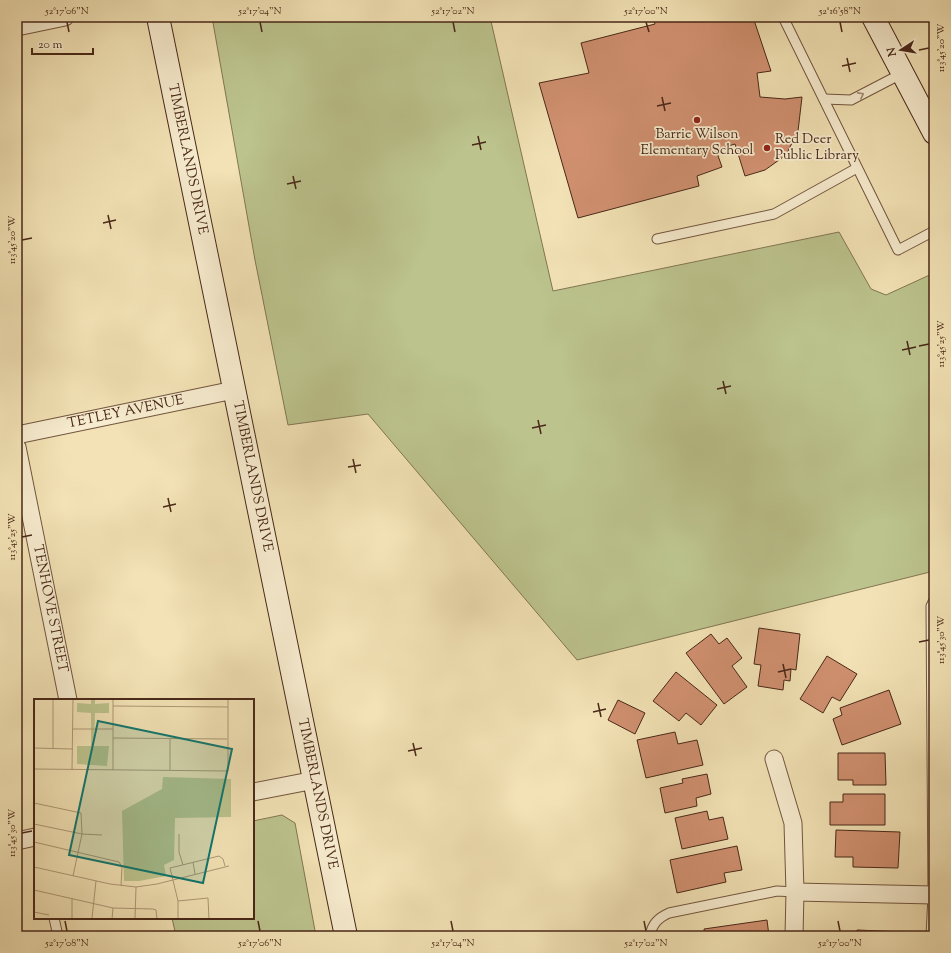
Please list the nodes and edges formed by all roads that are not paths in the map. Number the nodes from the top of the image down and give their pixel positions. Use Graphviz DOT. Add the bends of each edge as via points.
graph roads {
  1 [pos="65,17"];
  2 [pos="158,17"];
  3 [pos="783,17"];
  4 [pos="873,17"];
  5 [pos="17,27"];
  6 [pos="903,73"];
  7 [pos="824,99"];
  8 [pos="934,133"];
  9 [pos="857,168"];
  10 [pos="934,232"];
  11 [pos="657,239"];
  12 [pos="234,390"];
  13 [pos="17,435"];
  14 [pos="17,447"];
  15 [pos="934,600"];
  16 [pos="68,699"];
  17 [pos="774,759"];
  18 [pos="315,780"];
  19 [pos="254,792"];
  20 [pos="34,837"];
  21 [pos="17,841"];
  22 [pos="795,892"];
  23 [pos="933,895"];
  24 [pos="54,919"];
  25 [pos="58,936"];
  26 [pos="346,936"];
  27 [pos="650,936"];
  28 [pos="794,936"];
  29 [pos="931,936"];
  1 -- 5 [label="street"];
  2 -- 12 [label="street, TIMBERLANDS DRIVE"];
  3 -- 7 [label="lane"];
  4 -- 6 [label="street"];
  7 -- 6 [label="lane, one-way" via="851,100"];
  6 -- 8 [label="street"];
  7 -- 9 [label="lane"];
  9 -- 10 [label="lane" via="898,250"];
  9 -- 11 [label="lane" via="774,214"];
  12 -- 13 [label="street, TETLEY AVENUE"];
  12 -- 18 [label="street, TIMBERLANDS DRIVE"];
  14 -- 16 [label="street, TENHOVE STREET"];
  15 -- 23 [label="lane" via="931,606"];
  17 -- 22 [label="street" via="793,822"];
  18 -- 19 [label="street"];
  18 -- 26 [label="street, TIMBERLANDS DRIVE"];
  20 -- 21 [label="street"];
  22 -- 23 [label="street"];
  22 -- 27 [label="lane" via="777,891 669,913 658,918"];
  22 -- 28 [label="street"];
  23 -- 29 [label="lane"];
  24 -- 25 [label="lane"];
}
